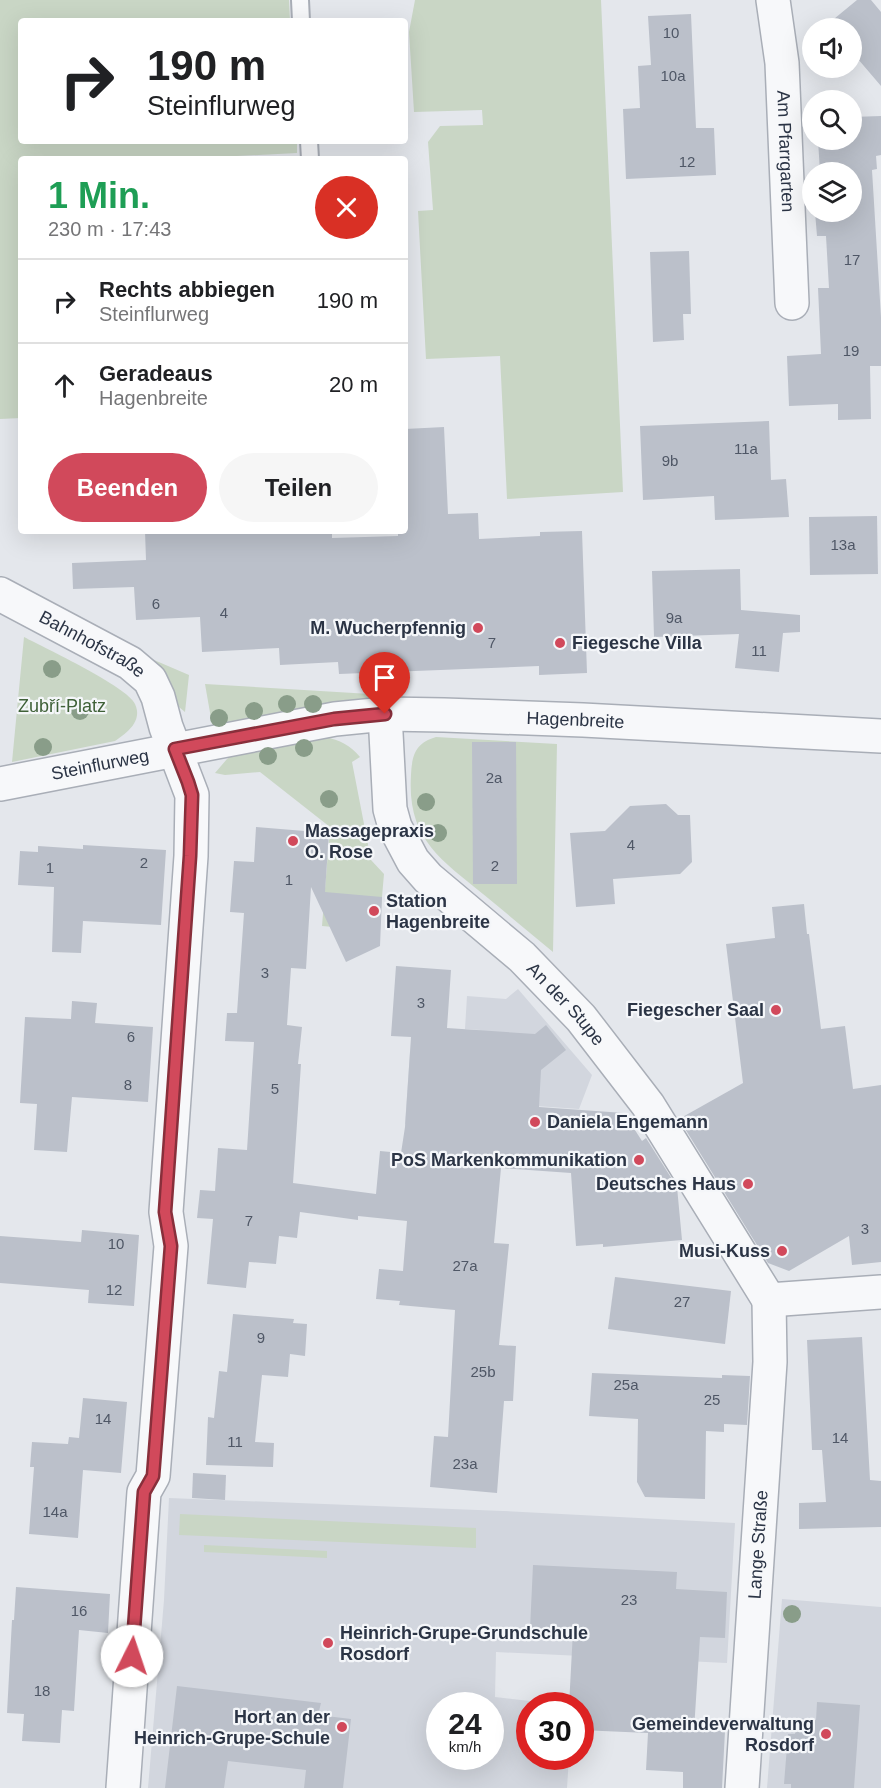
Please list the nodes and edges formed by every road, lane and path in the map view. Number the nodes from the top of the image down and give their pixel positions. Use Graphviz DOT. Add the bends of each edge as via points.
graph roads {
  1 [pos="300,0"];
  2 [pos="773,0"];
  3 [pos="301,18"];
  4 [pos="792,303"];
  5 [pos="0,594"];
  6 [pos="385,714"];
  7 [pos="270,732"];
  8 [pos="881,736"];
  9 [pos="175,749"];
  10 [pos="0,784"];
  11 [pos="881,1292"];
  12 [pos="769,1300"];
  13 [pos="123,1788"];
  14 [pos="742,1788"];
  1 -- 3 [label="lane"];
  2 -- 4 [label="street, Am Pfarrgarten" via="782,63"];
  5 -- 9 [label="street, Bahnhofstraße" via="130,663 150,680"];
  6 -- 7 [label="street, Hagenbreite"];
  6 -- 8 [label="street, Hagenbreite"];
  6 -- 12 [label="street, An der Stupe" via="390,809 413,861 522,957 581,1018 648,1105"];
  7 -- 9 [label="street, Steinflurweg"];
  9 -- 10 [label="street, Steinflurweg"];
  9 -- 13 [label="street, Bahnhofstraße" via="192,795 165,1212 171,1246 153,1476 144,1492"];
  11 -- 12 [label="street"];
  12 -- 14 [label="street, Lange Straße" via="770,1362"];
}
